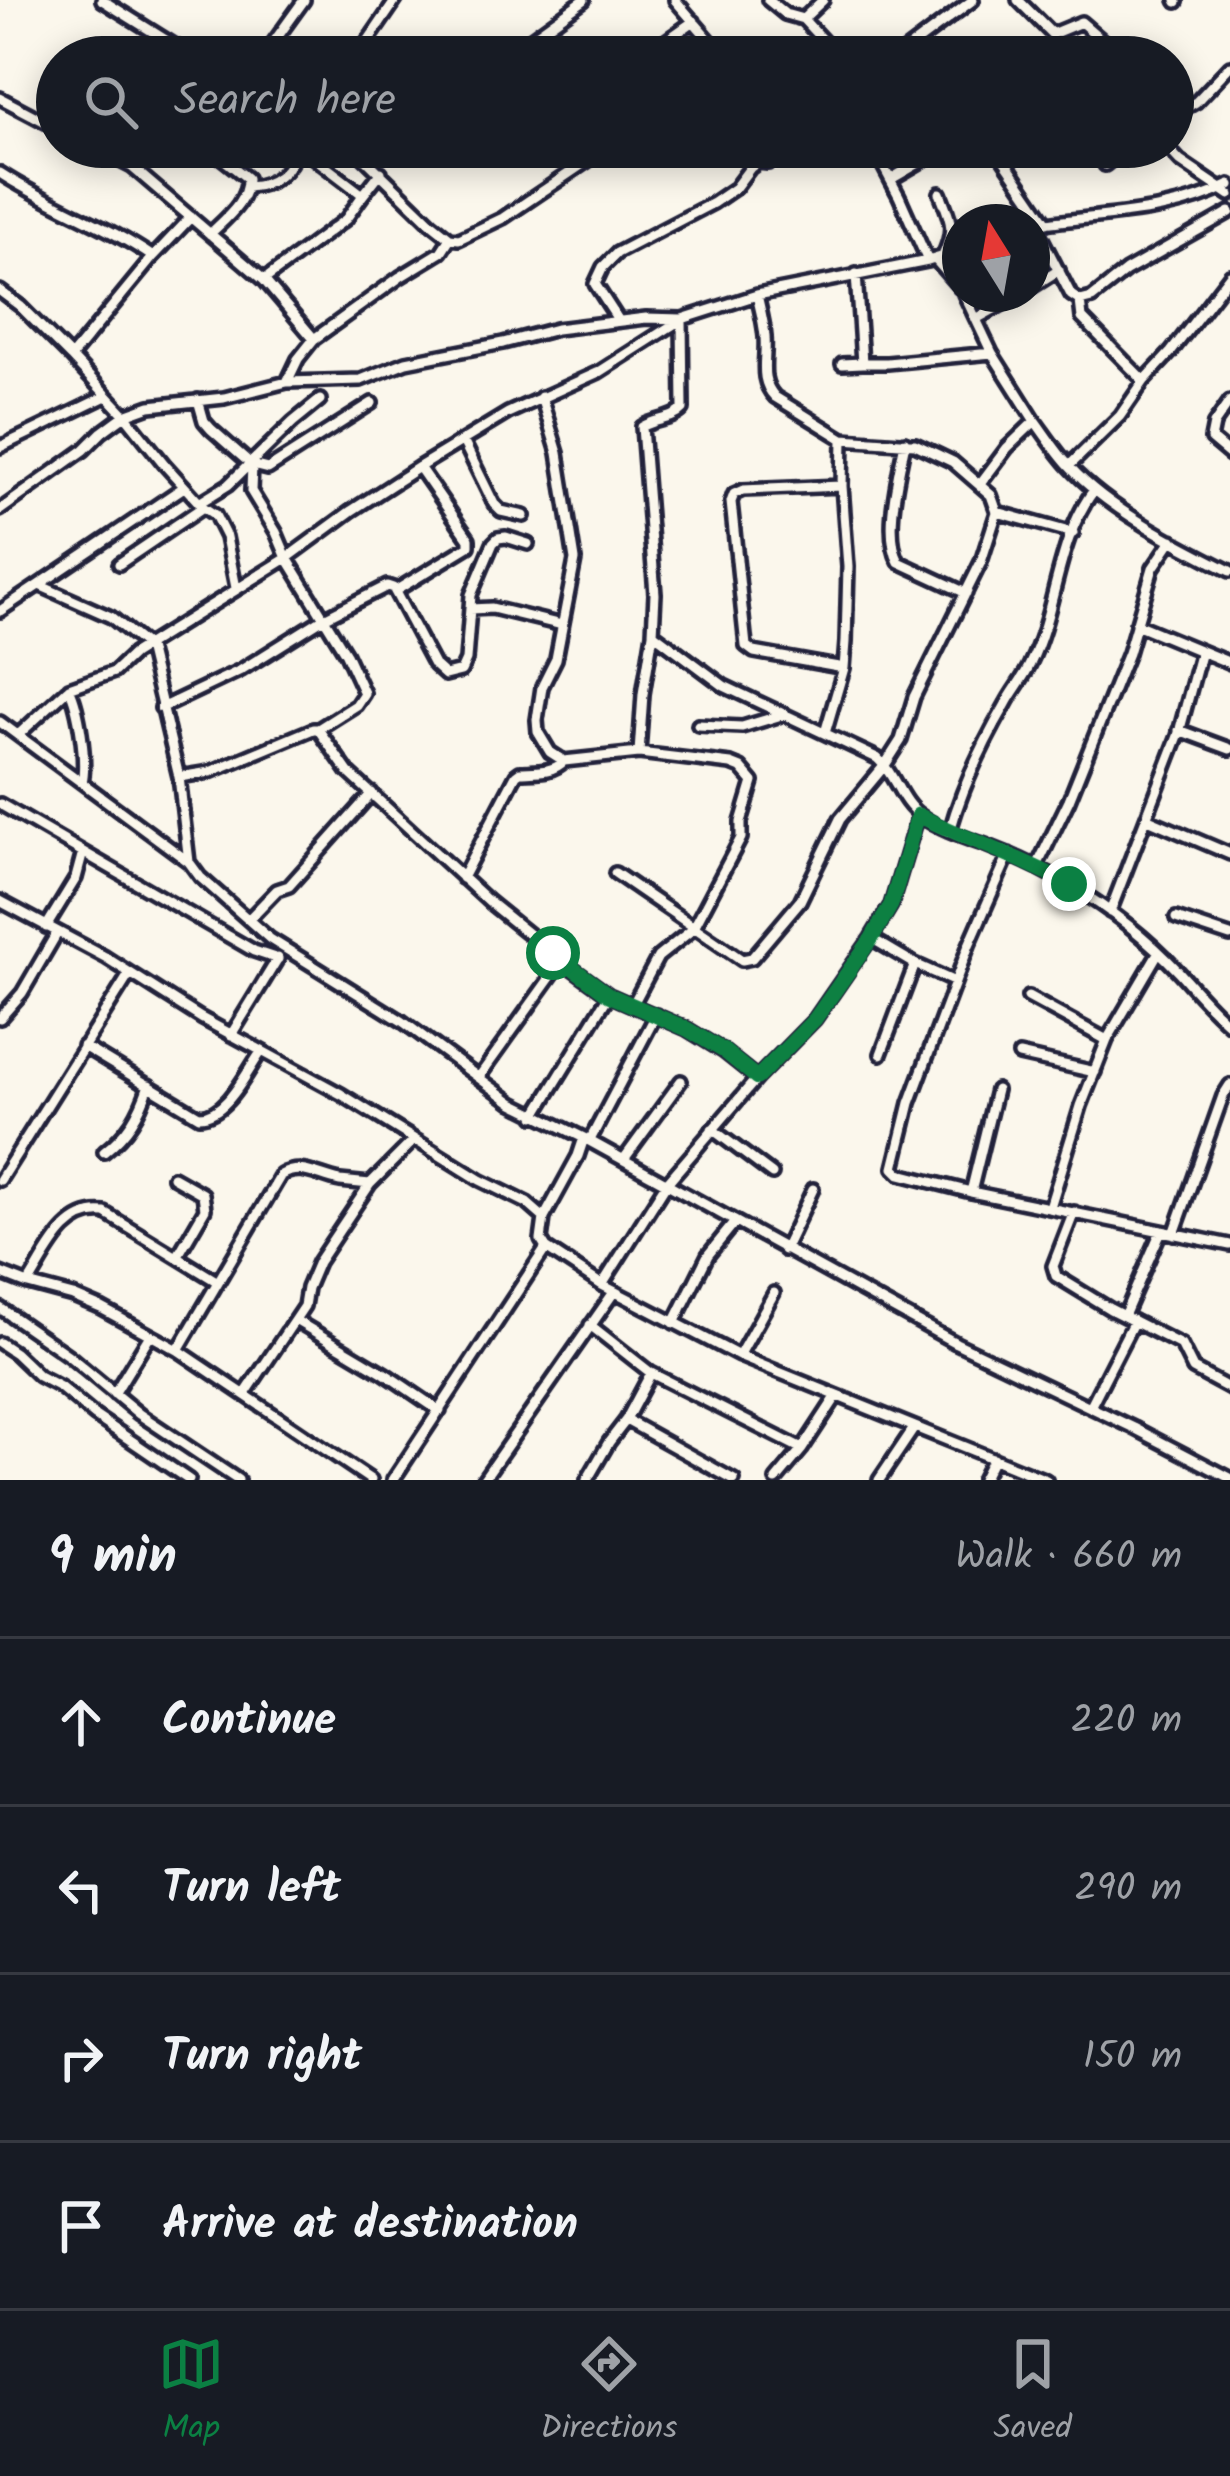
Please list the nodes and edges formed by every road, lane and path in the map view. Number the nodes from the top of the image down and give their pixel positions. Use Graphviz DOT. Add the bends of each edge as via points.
graph roads {
  1 [pos="102,0"];
  2 [pos="304,0"];
  3 [pos="396,0"];
  4 [pos="584,0"];
  5 [pos="675,0"];
  6 [pos="768,0"];
  7 [pos="823,0"];
  8 [pos="974,0"];
  9 [pos="1018,0"];
  10 [pos="803,19"];
  11 [pos="694,21"];
  12 [pos="160,36"];
  13 [pos="278,36"];
  14 [pos="372,36"];
  15 [pos="534,36"];
  16 [pos="673,36"];
  17 [pos="706,36"];
  18 [pos="819,36"];
  19 [pos="925,36"];
  20 [pos="1096,36"];
  21 [pos="1230,66"];
  22 [pos="0,98"];
  23 [pos="1194,103"];
  24 [pos="36,117"];
  25 [pos="133,168"];
  26 [pos="235,168"];
  27 [pos="288,168"];
  28 [pos="326,168"];
  29 [pos="377,168"];
  30 [pos="577,168"];
  31 [pos="750,168"];
  32 [pos="885,168"];
  33 [pos="910,168"];
  34 [pos="1006,168"];
  35 [pos="1191,168"];
  36 [pos="381,172"];
  37 [pos="0,173"];
  38 [pos="891,179"];
  39 [pos="248,187"];
  40 [pos="1227,190"];
  41 [pos="940,193"];
  42 [pos="363,195"];
  43 [pos="1027,204"];
  44 [pos="1230,212"];
  45 [pos="191,217"];
  46 [pos="1050,222"];
  47 [pos="210,234"];
  48 [pos="467,237"];
  49 [pos="450,238"];
  50 [pos="1050,250"];
  51 [pos="441,252"];
  52 [pos="153,257"];
  53 [pos="942,257"];
  54 [pos="935,259"];
  55 [pos="942,267"];
  56 [pos="1059,270"];
  57 [pos="856,274"];
  58 [pos="1230,275"];
  59 [pos="1050,276"];
  60 [pos="264,280"];
  61 [pos="0,291"];
  62 [pos="757,295"];
  63 [pos="1080,301"];
  64 [pos="972,312"];
  65 [pos="989,312"];
  66 [pos="682,319"];
  67 [pos="976,319"];
  68 [pos="619,321"];
  69 [pos="314,339"];
  70 [pos="992,353"];
  71 [pos="71,357"];
  72 [pos="862,363"];
  73 [pos="842,364"];
  74 [pos="1144,381"];
  75 [pos="287,382"];
  76 [pos="106,396"];
  77 [pos="541,397"];
  78 [pos="198,400"];
  79 [pos="320,400"];
  80 [pos="1230,401"];
  81 [pos="372,403"];
  82 [pos="125,416"];
  83 [pos="1035,422"];
  84 [pos="843,439"];
  85 [pos="463,441"];
  86 [pos="905,442"];
  87 [pos="0,447"];
  88 [pos="1230,455"];
  89 [pos="252,465"];
  90 [pos="1069,466"];
  91 [pos="419,467"];
  92 [pos="980,484"];
  93 [pos="842,486"];
  94 [pos="184,487"];
  95 [pos="1094,490"];
  96 [pos="201,505"];
  97 [pos="0,510"];
  98 [pos="997,512"];
  99 [pos="524,515"];
  100 [pos="1072,533"];
  101 [pos="1172,540"];
  102 [pos="528,544"];
  103 [pos="287,558"];
  104 [pos="119,564"];
  105 [pos="1230,572"];
  106 [pos="39,585"];
  107 [pos="236,588"];
  108 [pos="395,591"];
  109 [pos="967,593"];
  110 [pos="470,609"];
  111 [pos="0,611"];
  112 [pos="324,618"];
  113 [pos="1136,624"];
  114 [pos="562,625"];
  115 [pos="652,633"];
  116 [pos="148,647"];
  117 [pos="1201,651"];
  118 [pos="1230,663"];
  119 [pos="844,668"];
  120 [pos="69,688"];
  121 [pos="161,708"];
  122 [pos="784,714"];
  123 [pos="0,722"];
  124 [pos="698,724"];
  125 [pos="318,729"];
  126 [pos="1179,730"];
  127 [pos="825,733"];
  128 [pos="18,735"];
  129 [pos="1230,749"];
  130 [pos="639,753"];
  131 [pos="564,761"];
  132 [pos="885,766"];
  133 [pos="179,777"];
  134 [pos="82,782"];
  135 [pos="371,793"];
  136 [pos="0,803"];
  137 [pos="918,815"];
  138 [pos="1148,819"];
  139 [pos="950,831"];
  140 [pos="83,852"];
  141 [pos="1009,854"];
  142 [pos="1230,854"];
  143 [pos="189,862"];
  144 [pos="1037,866"];
  145 [pos="615,873"];
  146 [pos="462,878"];
  147 [pos="0,901"];
  148 [pos="1110,912"];
  149 [pos="1176,918"];
  150 [pos="249,919"];
  151 [pos="693,929"];
  152 [pos="52,930"];
  153 [pos="1230,936"];
  154 [pos="872,938"];
  155 [pos="1158,953"];
  156 [pos="281,954"];
  157 [pos="562,961"];
  158 [pos="915,964"];
  159 [pos="130,973"];
  160 [pos="955,982"];
  161 [pos="0,992"];
  162 [pos="609,995"];
  163 [pos="1028,997"];
  164 [pos="15,1001"];
  165 [pos="633,1004"];
  166 [pos="656,1015"];
  167 [pos="0,1018"];
  168 [pos="1230,1025"];
  169 [pos="230,1035"];
  170 [pos="1107,1040"];
  171 [pos="82,1046"];
  172 [pos="261,1052"];
  173 [pos="881,1054"];
  174 [pos="1018,1055"];
  175 [pos="1095,1072"];
  176 [pos="479,1077"];
  177 [pos="757,1078"];
  178 [pos="681,1082"];
  179 [pos="149,1085"];
  180 [pos="1230,1085"];
  181 [pos="996,1090"];
  182 [pos="536,1116"];
  183 [pos="712,1129"];
  184 [pos="587,1139"];
  185 [pos="413,1141"];
  186 [pos="104,1152"];
  187 [pos="624,1159"];
  188 [pos="772,1174"];
  189 [pos="172,1178"];
  190 [pos="0,1180"];
  191 [pos="370,1184"];
  192 [pos="666,1184"];
  193 [pos="813,1189"];
  194 [pos="971,1192"];
  195 [pos="1051,1207"];
  196 [pos="1074,1212"];
  197 [pos="544,1218"];
  198 [pos="734,1223"];
  199 [pos="1161,1231"];
  200 [pos="1174,1234"];
  201 [pos="1230,1246"];
  202 [pos="546,1248"];
  203 [pos="784,1250"];
  204 [pos="177,1257"];
  205 [pos="0,1273"];
  206 [pos="218,1282"];
  207 [pos="28,1284"];
  208 [pos="602,1285"];
  209 [pos="614,1292"];
  210 [pos="774,1292"];
  211 [pos="2,1309"];
  212 [pos="1129,1318"];
  213 [pos="295,1320"];
  214 [pos="674,1323"];
  215 [pos="590,1325"];
  216 [pos="150,1335"];
  217 [pos="0,1343"];
  218 [pos="178,1350"];
  219 [pos="739,1356"];
  220 [pos="651,1373"];
  221 [pos="1230,1389"];
  222 [pos="114,1394"];
  223 [pos="245,1394"];
  224 [pos="836,1396"];
  225 [pos="1090,1407"];
  226 [pos="440,1411"];
  227 [pos="626,1420"];
  228 [pos="914,1428"];
  229 [pos="802,1449"];
  230 [pos="993,1458"];
  231 [pos="1230,1477"];
  232 [pos="189,1480"];
  233 [pos="238,1480"];
  234 [pos="371,1480"];
  235 [pos="393,1480"];
  236 [pos="483,1480"];
  237 [pos="587,1480"];
  238 [pos="734,1480"];
  239 [pos="776,1480"];
  240 [pos="879,1480"];
  241 [pos="982,1480"];
  242 [pos="1046,1480"];
  1 -- 12 [label="street"];
  2 -- 13 [label="street"];
  3 -- 14 [label="street"];
  4 -- 15 [label="street"];
  5 -- 11 [label="street"];
  6 -- 10 [label="street"];
  7 -- 10 [label="street"];
  8 -- 19 [label="street"];
  9 -- 20 [label="street" via="1052,34 1081,22"];
  10 -- 18 [label="street"];
  11 -- 16 [label="street"];
  11 -- 17 [label="street"];
  21 -- 23 [label="street"];
  22 -- 24 [label="street"];
  25 -- 45 [label="street"];
  26 -- 39 [label="street"];
  27 -- 39 [label="street"];
  28 -- 42 [label="street"];
  29 -- 36 [label="street"];
  30 -- 48 [label="street"];
  31 -- 68 [label="street" via="713,203 603,267 595,284"];
  32 -- 38 [label="street"];
  33 -- 38 [label="street"];
  34 -- 43 [label="street"];
  35 -- 40 [label="street"];
  36 -- 42 [label="street"];
  36 -- 49 [label="street"];
  37 -- 52 [label="street"];
  38 -- 54 [label="street"];
  39 -- 47 [label="street"];
  40 -- 46 [label="street" via="1146,213"];
  41 -- 54 [label="street" via="953,228"];
  42 -- 60 [label="street" via="346,219"];
  44 -- 63 [label="street"];
  45 -- 47 [label="street"];
  45 -- 52 [label="street"];
  47 -- 60 [label="street"];
  48 -- 49 [label="street"];
  48 -- 51 [label="street"];
  49 -- 51 [label="street"];
  50 -- 56 [label="street"];
  51 -- 69 [label="street"];
  52 -- 71 [label="street"];
  53 -- 54 [label="street"];
  54 -- 55 [label="street"];
  54 -- 57 [label="street"];
  56 -- 59 [label="street"];
  56 -- 63 [label="street"];
  57 -- 62 [label="street"];
  57 -- 72 [label="street"];
  58 -- 74 [label="street"];
  60 -- 69 [label="street"];
  61 -- 71 [label="street"];
  62 -- 66 [label="street"];
  62 -- 84 [label="street" via="767,388"];
  63 -- 74 [label="street" via="1082,318"];
  64 -- 67 [label="street"];
  65 -- 67 [label="street"];
  66 -- 68 [label="street"];
  66 -- 77 [label="street" via="599,372"];
  66 -- 115 [label="street" via="683,409 642,427"];
  67 -- 70 [label="street"];
  68 -- 75 [label="street" via="406,362 361,380"];
  69 -- 75 [label="street"];
  70 -- 72 [label="street"];
  70 -- 83 [label="street"];
  71 -- 76 [label="street"];
  72 -- 73 [label="street"];
  74 -- 90 [label="street"];
  75 -- 78 [label="street"];
  76 -- 82 [label="street"];
  76 -- 87 [label="street"];
  77 -- 85 [label="street"];
  77 -- 114 [label="street" via="559,453 575,560"];
  78 -- 82 [label="street"];
  78 -- 89 [label="street" via="204,421"];
  79 -- 89 [label="street"];
  80 -- 88 [label="street" via="1211,432"];
  81 -- 89 [label="street" via="278,465"];
  82 -- 94 [label="street"];
  82 -- 97 [label="street"];
  83 -- 90 [label="street"];
  83 -- 92 [label="street"];
  84 -- 86 [label="street"];
  84 -- 93 [label="street"];
  85 -- 91 [label="street"];
  85 -- 99 [label="street" via="494,504"];
  86 -- 92 [label="street" via="953,462"];
  86 -- 109 [label="street" via="895,554"];
  89 -- 96 [label="street"];
  89 -- 103 [label="street" via="251,491"];
  90 -- 95 [label="street"];
  91 -- 103 [label="street"];
  91 -- 108 [label="street" via="470,546"];
  92 -- 98 [label="street"];
  93 -- 119 [label="street"];
  93 -- 119 [label="street" via="742,490 731,502 746,646"];
  94 -- 96 [label="street"];
  94 -- 106 [label="street"];
  95 -- 100 [label="street"];
  95 -- 101 [label="street"];
  96 -- 104 [label="street"];
  96 -- 107 [label="street" via="226,537"];
  98 -- 100 [label="street"];
  98 -- 109 [label="street"];
  100 -- 139 [label="street" via="1050,617 958,799"];
  101 -- 105 [label="street"];
  101 -- 113 [label="street" via="1153,568"];
  102 -- 110 [label="street" via="498,538"];
  103 -- 107 [label="street"];
  103 -- 112 [label="street"];
  106 -- 111 [label="street"];
  106 -- 116 [label="street" via="111,617"];
  107 -- 116 [label="street"];
  108 -- 110 [label="street" via="445,675 461,671 466,660"];
  108 -- 112 [label="street" via="387,586"];
  109 -- 132 [label="street"];
  110 -- 114 [label="street"];
  112 -- 121 [label="street"];
  112 -- 125 [label="street" via="364,693"];
  113 -- 117 [label="street"];
  113 -- 144 [label="street"];
  114 -- 131 [label="street" via="537,720 550,752"];
  115 -- 122 [label="street" via="724,686"];
  115 -- 130 [label="street"];
  116 -- 120 [label="street" via="113,672"];
  116 -- 121 [label="street"];
  117 -- 118 [label="street"];
  117 -- 126 [label="street"];
  119 -- 127 [label="street"];
  120 -- 128 [label="street"];
  120 -- 134 [label="street" via="84,751"];
  121 -- 133 [label="street"];
  122 -- 124 [label="street" via="742,727"];
  122 -- 127 [label="street"];
  123 -- 128 [label="street"];
  125 -- 133 [label="street"];
  125 -- 135 [label="street"];
  126 -- 129 [label="street"];
  126 -- 138 [label="street"];
  127 -- 132 [label="street"];
  128 -- 134 [label="street"];
  130 -- 131 [label="street"];
  130 -- 151 [label="street" via="730,764 753,782 741,838"];
  131 -- 146 [label="street" via="516,775"];
  132 -- 137 [label="street"];
  132 -- 151 [label="street" via="840,819 800,901 752,958 742,960"];
  133 -- 143 [label="street"];
  134 -- 143 [label="street"];
  135 -- 146 [label="street"];
  135 -- 150 [label="street"];
  136 -- 140 [label="street"];
  137 -- 139 [label="street"];
  137 -- 154 [label="street" via="891,905"];
  138 -- 142 [label="street"];
  138 -- 148 [label="street"];
  139 -- 141 [label="street"];
  140 -- 152 [label="street"];
  140 -- 156 [label="street" via="254,950"];
  141 -- 144 [label="street"];
  141 -- 160 [label="street"];
  143 -- 150 [label="street"];
  144 -- 148 [label="street"];
  145 -- 151 [label="street"];
  146 -- 157 [label="street"];
  147 -- 152 [label="street"];
  148 -- 155 [label="street"];
  149 -- 153 [label="street"];
  150 -- 156 [label="street"];
  151 -- 165 [label="street" via="658,957"];
  152 -- 159 [label="street"];
  152 -- 164 [label="street"];
  154 -- 158 [label="street"];
  154 -- 177 [label="street" via="815,1019"];
  155 -- 168 [label="street"];
  155 -- 170 [label="street"];
  156 -- 169 [label="street"];
  156 -- 176 [label="street" via="403,1021"];
  157 -- 162 [label="street"];
  157 -- 176 [label="street"];
  158 -- 160 [label="street"];
  158 -- 173 [label="street"];
  159 -- 169 [label="street"];
  159 -- 171 [label="street"];
  160 -- 194 [label="street" via="893,1162 900,1174"];
  161 -- 164 [label="street"];
  162 -- 165 [label="street"];
  162 -- 182 [label="street"];
  163 -- 170 [label="street"];
  164 -- 167 [label="street"];
  165 -- 166 [label="street"];
  166 -- 177 [label="street"];
  166 -- 184 [label="street"];
  169 -- 172 [label="street"];
  170 -- 175 [label="street"];
  171 -- 179 [label="street"];
  171 -- 190 [label="street"];
  172 -- 179 [label="street" via="211,1116"];
  172 -- 185 [label="street"];
  174 -- 175 [label="street"];
  175 -- 195 [label="street"];
  176 -- 182 [label="street"];
  177 -- 183 [label="street"];
  178 -- 187 [label="street"];
  179 -- 186 [label="street" via="132,1125"];
  180 -- 200 [label="street"];
  181 -- 194 [label="street"];
  182 -- 184 [label="street"];
  183 -- 188 [label="street"];
  183 -- 192 [label="street"];
  184 -- 187 [label="street"];
  184 -- 197 [label="street"];
  185 -- 191 [label="street"];
  185 -- 197 [label="street"];
  187 -- 192 [label="street"];
  189 -- 204 [label="street" via="206,1200"];
  191 -- 206 [label="street" via="304,1169 281,1175"];
  191 -- 213 [label="street" via="318,1262"];
  192 -- 198 [label="street"];
  192 -- 208 [label="street"];
  193 -- 203 [label="street"];
  194 -- 195 [label="street"];
  195 -- 196 [label="street"];
  196 -- 199 [label="street"];
  196 -- 212 [label="street" via="1056,1276"];
  197 -- 202 [label="street"];
  198 -- 203 [label="street"];
  198 -- 214 [label="street"];
  199 -- 200 [label="street"];
  199 -- 212 [label="street"];
  200 -- 201 [label="street"];
  202 -- 208 [label="street"];
  202 -- 226 [label="street"];
  203 -- 225 [label="street"];
  204 -- 206 [label="street"];
  204 -- 207 [label="street" via="93,1212 65,1227"];
  205 -- 207 [label="street"];
  206 -- 218 [label="street"];
  207 -- 216 [label="street" via="74,1296"];
  208 -- 209 [label="street"];
  209 -- 214 [label="street"];
  209 -- 215 [label="street"];
  210 -- 219 [label="street"];
  211 -- 222 [label="street" via="1,1324 18,1318"];
  212 -- 221 [label="street" via="1181,1345 1193,1369"];
  212 -- 225 [label="street"];
  213 -- 223 [label="street"];
  213 -- 226 [label="street"];
  214 -- 219 [label="street"];
  215 -- 220 [label="street"];
  215 -- 236 [label="street"];
  216 -- 218 [label="street"];
  216 -- 222 [label="street"];
  217 -- 232 [label="street"];
  218 -- 223 [label="street"];
  219 -- 224 [label="street"];
  220 -- 227 [label="street"];
  220 -- 229 [label="street"];
  222 -- 233 [label="street"];
  223 -- 234 [label="street"];
  224 -- 228 [label="street"];
  224 -- 229 [label="street"];
  225 -- 231 [label="street"];
  226 -- 235 [label="street"];
  227 -- 237 [label="street"];
  227 -- 238 [label="street"];
  228 -- 230 [label="street"];
  228 -- 240 [label="street"];
  229 -- 239 [label="street"];
  230 -- 241 [label="street"];
  230 -- 242 [label="street"];
}
